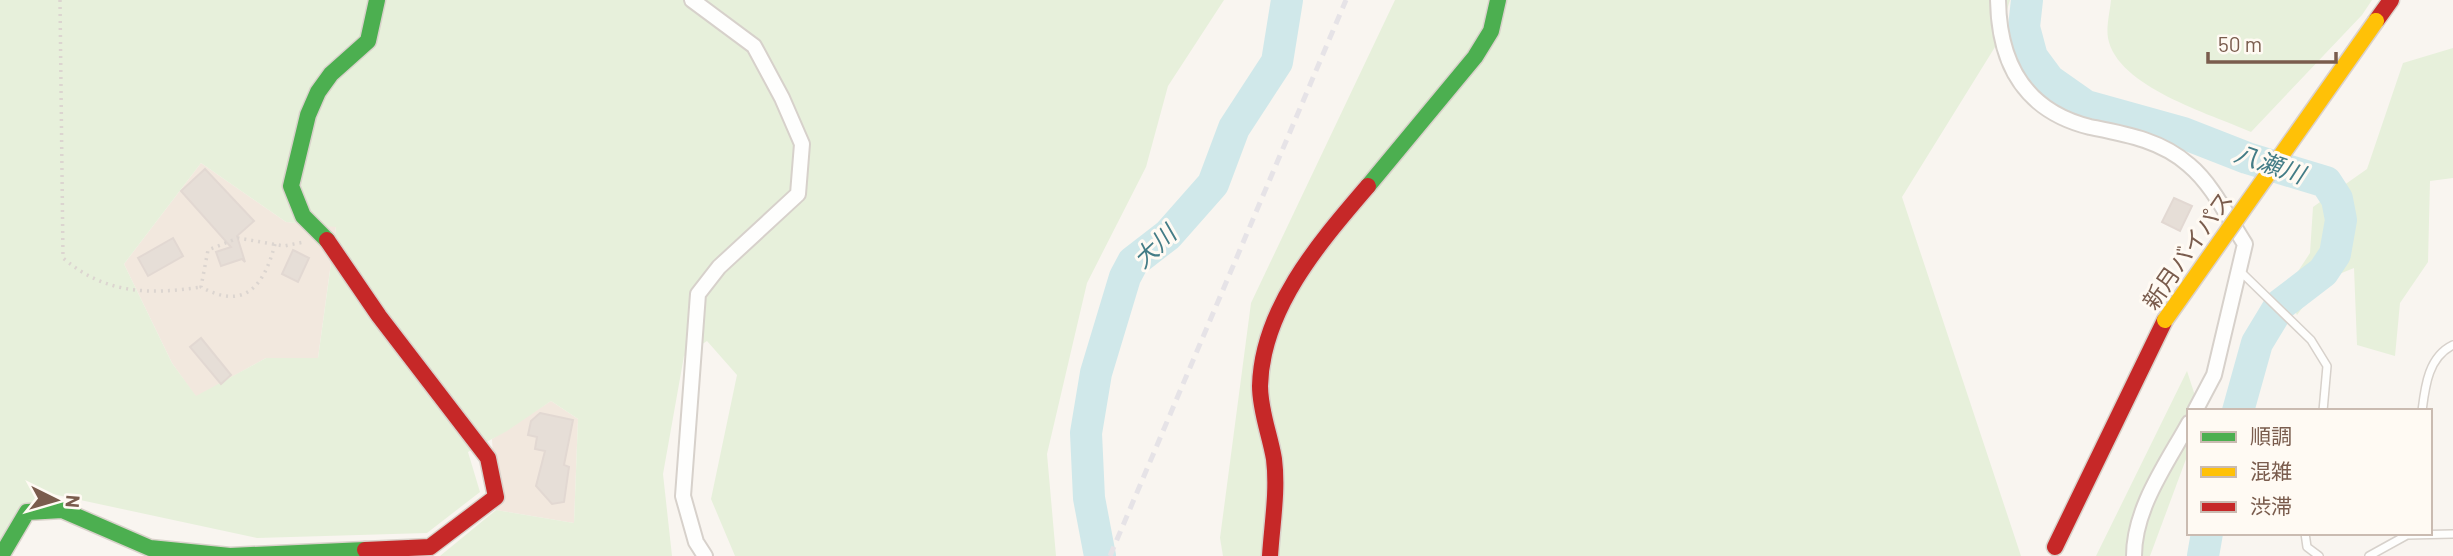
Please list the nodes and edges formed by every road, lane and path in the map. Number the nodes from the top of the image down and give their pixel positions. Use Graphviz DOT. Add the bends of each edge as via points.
graph roads {
  1 [pos="60,0"];
  2 [pos="377,0"];
  3 [pos="692,0"];
  4 [pos="1498,0"];
  5 [pos="1998,0"];
  6 [pos="2392,0"];
  7 [pos="326,238"];
  8 [pos="275,244"];
  9 [pos="2241,272"];
  10 [pos="201,287"];
  11 [pos="2453,345"];
  12 [pos="2196,409"];
  13 [pos="2323,409"];
  14 [pos="2422,409"];
  15 [pos="2187,427"];
  16 [pos="2432,534"];
  17 [pos="2453,534"];
  18 [pos="2305,535"];
  19 [pos="2405,535"];
  20 [pos="2055,547"];
  21 [pos="1,556"];
  22 [pos="705,556"];
  23 [pos="1269,556"];
  24 [pos="2134,556"];
  25 [pos="2319,556"];
  26 [pos="2369,556"];
  1 -- 10 [label="path" via="63,258 82,274 127,290 163,293"];
  2 -- 7 [label="main road" via="368,41 318,92 308,114 291,186 303,216"];
  3 -- 22 [label="street" via="754,46 802,144 797,194 719,267 698,294 683,496 696,542"];
  4 -- 23 [label="main road" via="1490,30 1475,57 1313,253 1279,309 1261,378 1261,414 1273,450"];
  5 -- 9 [label="street" via="2004,47 2025,91 2044,109 2087,126 2140,136 2189,164 2245,244"];
  6 -- 20 [label="main road, 新月バイパス, bridge" via="2165,320"];
  7 -- 8 [label="path"];
  7 -- 21 [label="main road" via="379,316 488,458 496,497 430,547 230,556 150,548 62,510 27,512"];
  8 -- 10 [label="path" via="238,238 208,250"];
  8 -- 10 [label="path" via="261,283 247,294 220,298"];
  9 -- 12 [label="street" via="2214,375"];
  9 -- 13 [label="lane" via="2311,340 2327,366"];
  11 -- 14 [label="lane" via="2445,349 2426,377"];
  15 -- 24 [label="street" via="2150,496"];
  16 -- 17 [label="lane"];
  18 -- 25 [label="lane" via="2307,547"];
  19 -- 26 [label="lane"];
}
